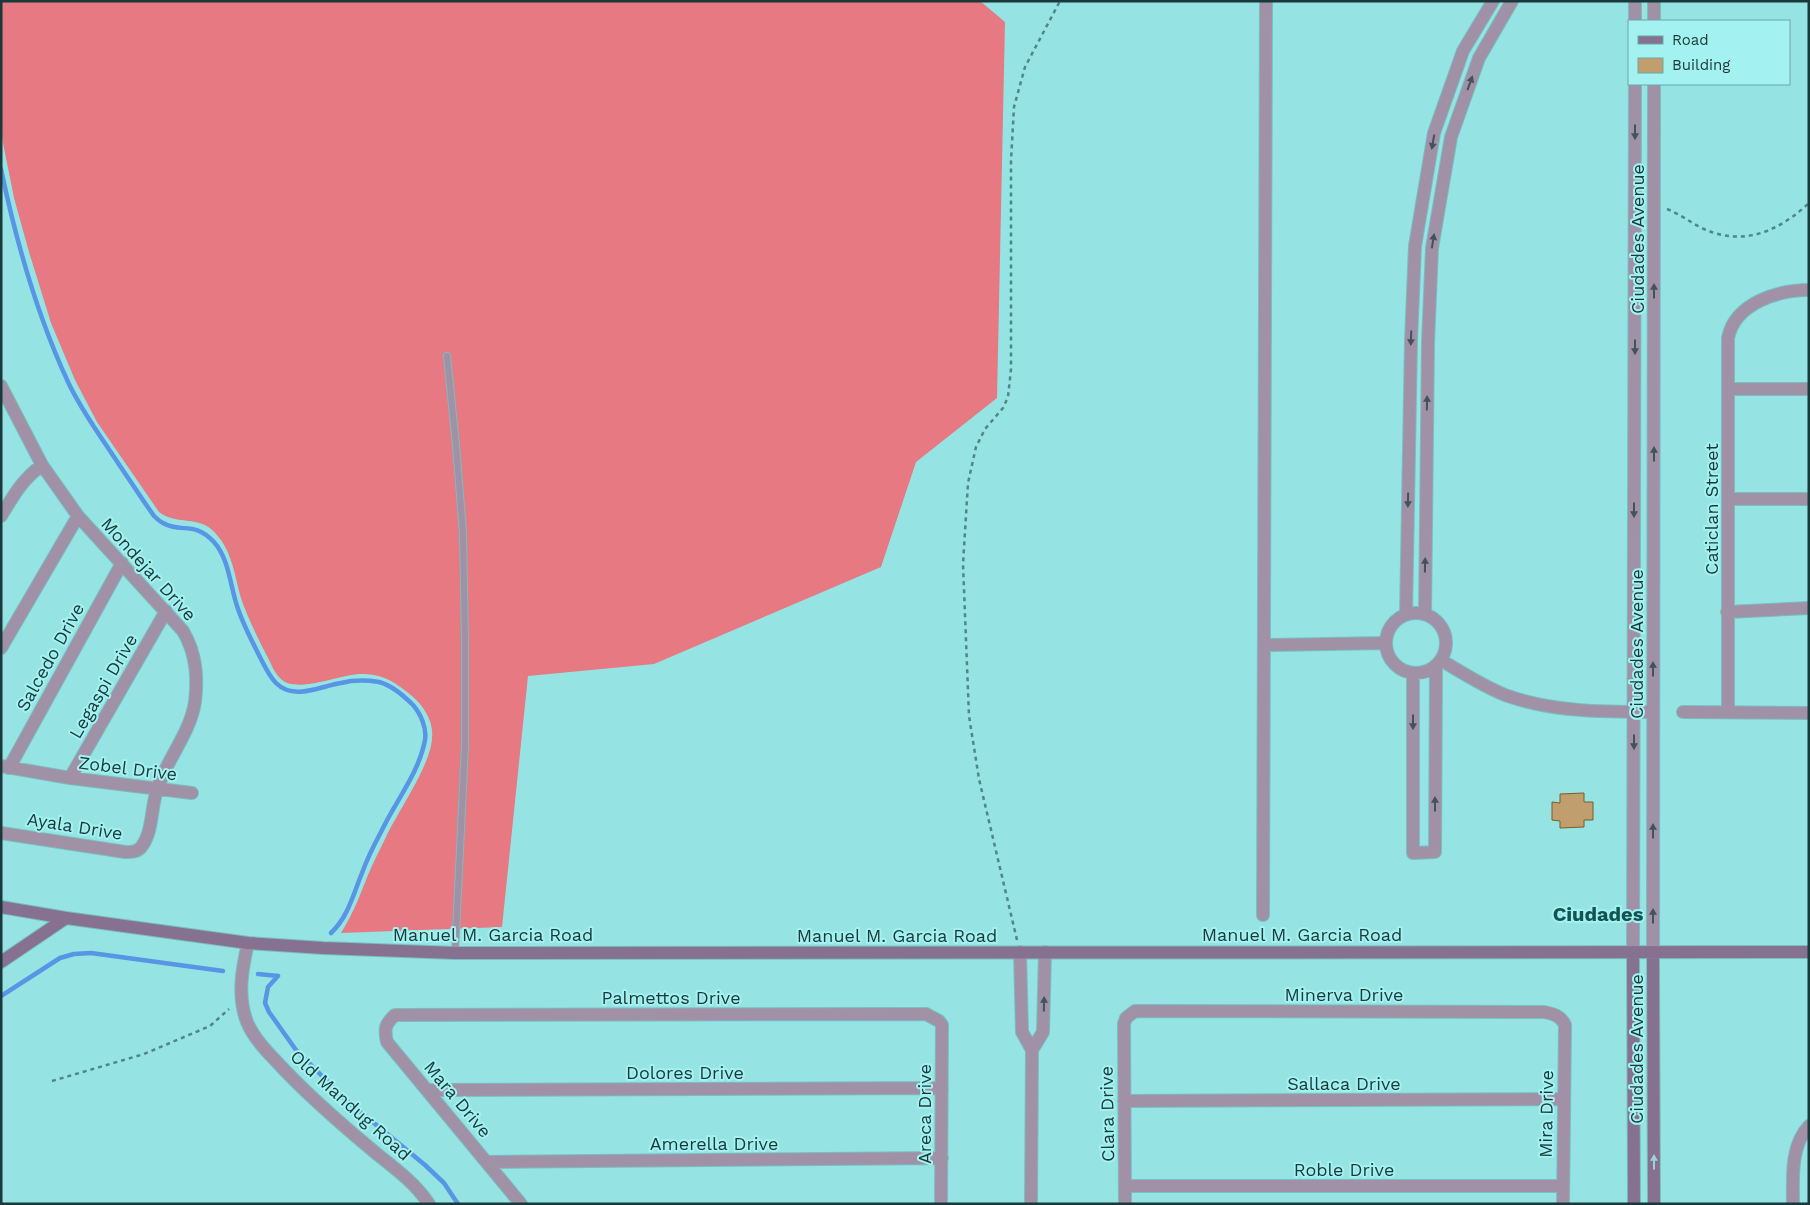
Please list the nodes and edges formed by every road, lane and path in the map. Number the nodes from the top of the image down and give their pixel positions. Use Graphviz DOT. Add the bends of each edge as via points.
graph roads {
  1 [pos="1060,1"];
  2 [pos="1266,1"];
  3 [pos="1493,1"];
  4 [pos="1635,1"];
  5 [pos="1654,1"];
  6 [pos="1506,4"];
  7 [pos="1635,20"];
  8 [pos="1654,20"];
  9 [pos="1635,85"];
  10 [pos="1654,85"];
  11 [pos="1809,203"];
  12 [pos="1654,205"];
  13 [pos="1809,290"];
  14 [pos="1412,303"];
  15 [pos="1429,304"];
  16 [pos="447,356"];
  17 [pos="1,386"];
  18 [pos="1728,389"];
  19 [pos="1809,389"];
  20 [pos="7,412"];
  21 [pos="42,465"];
  22 [pos="1729,499"];
  23 [pos="1808,499"];
  24 [pos="1,516"];
  25 [pos="78,516"];
  26 [pos="122,564"];
  27 [pos="1809,608"];
  28 [pos="166,611"];
  29 [pos="1727,612"];
  30 [pos="1424,614"];
  31 [pos="1406,615"];
  32 [pos="1386,643"];
  33 [pos="1264,645"];
  34 [pos="1,648"];
  35 [pos="1438,664"];
  36 [pos="1413,674"];
  37 [pos="1634,712"];
  38 [pos="1653,712"];
  39 [pos="1683,712"];
  40 [pos="1728,712"];
  41 [pos="1809,713"];
  42 [pos="5,767"];
  43 [pos="70,778"];
  44 [pos="157,789"];
  45 [pos="192,793"];
  46 [pos="1,833"];
  47 [pos="1,907"];
  48 [pos="1263,915"];
  49 [pos="66,918"];
  50 [pos="248,943"];
  51 [pos="1020,952"];
  52 [pos="1045,952"];
  53 [pos="1633,952"];
  54 [pos="1653,952"];
  55 [pos="1809,952"];
  56 [pos="455,953"];
  57 [pos="1,962"];
  58 [pos="242,999"];
  59 [pos="395,1015"];
  60 [pos="1124,1024"];
  61 [pos="942,1025"];
  62 [pos="1565,1025"];
  63 [pos="1032,1050"];
  64 [pos="52,1082"];
  65 [pos="942,1088"];
  66 [pos="428,1090"];
  67 [pos="1563,1099"];
  68 [pos="1124,1101"];
  69 [pos="1809,1126"];
  70 [pos="942,1158"];
  71 [pos="488,1162"];
  72 [pos="1126,1186"];
  73 [pos="1562,1186"];
  74 [pos="429,1204"];
  75 [pos="521,1204"];
  76 [pos="941,1204"];
  77 [pos="1032,1204"];
  78 [pos="1125,1204"];
  79 [pos="1563,1204"];
  80 [pos="1634,1204"];
  81 [pos="1654,1204"];
  82 [pos="1793,1204"];
  1 -- 51 [label="path" via="1024,67 1014,107 1008,397 976,447 968,483 963,564 971,725 979,779"];
  2 -- 33 [label="street"];
  3 -- 14 [label="street, one-way" via="1463,51 1434,133 1415,246"];
  4 -- 7 [label="street"];
  5 -- 8 [label="street"];
  15 -- 6 [label="street, one-way" via="1432,248 1451,137 1479,58"];
  9 -- 37 [label="street, Ciudades Avenue, one-way"];
  10 -- 12 [label="street, Ciudades Avenue"];
  11 -- 12 [label="path" via="1778,227 1752,236 1734,237 1704,229 1679,214"];
  38 -- 12 [label="street, Ciudades Avenue, one-way"];
  13 -- 18 [label="street, Caticlan Street" via="1759,301 1735,319 1728,338"];
  14 -- 15 [label="street"];
  14 -- 31 [label="street, one-way"];
  30 -- 15 [label="street, one-way"];
  16 -- 56 [label="lane" via="462,524 466,639 465,746"];
  17 -- 20 [label="street, Mondejar Drive"];
  18 -- 19 [label="street"];
  18 -- 22 [label="street, Caticlan Street"];
  20 -- 21 [label="street, Mondejar Drive"];
  21 -- 24 [label="street" via="21,484"];
  21 -- 25 [label="street, Mondejar Drive"];
  22 -- 23 [label="street"];
  22 -- 29 [label="street, Caticlan Street"];
  25 -- 26 [label="street, Mondejar Drive"];
  25 -- 34 [label="street"];
  26 -- 28 [label="street, Mondejar Drive"];
  26 -- 42 [label="street, Salcedo Drive"];
  27 -- 29 [label="street"];
  28 -- 43 [label="street, Legaspi Drive"];
  28 -- 44 [label="street, Mondejar Drive" via="191,645 196,688 190,721"];
  29 -- 40 [label="street, Caticlan Street"];
  30 -- 31 [label="street"];
  30 -- 35 [label="street" via="1437,621 1445,633 1446,647"];
  31 -- 32 [label="street" via="1394,623"];
  32 -- 33 [label="street"];
  32 -- 36 [label="street" via="1389,658 1394,664"];
  33 -- 48 [label="street"];
  35 -- 36 [label="street" via="1429,671"];
  36 -- 35 [label="street, one-way" via="1413,853 1435,852"];
  35 -- 37 [label="street" via="1505,695 1537,704"];
  37 -- 38 [label="street"];
  37 -- 53 [label="street, Ciudades Avenue, one-way"];
  54 -- 38 [label="street, Ciudades Avenue, one-way"];
  39 -- 40 [label="street"];
  40 -- 41 [label="street"];
  42 -- 43 [label="street, Zobel Drive"];
  43 -- 44 [label="street, Zobel Drive"];
  44 -- 45 [label="street, Zobel Drive"];
  44 -- 46 [label="street, Ayala Drive" via="148,834 143,845 132,852"];
  47 -- 49 [label="main road, Manuel M. Garcia Road"];
  49 -- 50 [label="main road, Manuel M. Garcia Road"];
  49 -- 57 [label="main road"];
  50 -- 56 [label="main road, Manuel M. Garcia Road"];
  50 -- 58 [label="street, Old Mandug Road" via="241,974"];
  51 -- 52 [label="main road, Manuel M. Garcia Road"];
  51 -- 56 [label="main road, Manuel M. Garcia Road"];
  51 -- 63 [label="street" via="1022,1032"];
  52 -- 53 [label="main road, Manuel M. Garcia Road"];
  63 -- 52 [label="street, one-way" via="1043,1032"];
  53 -- 54 [label="main road, Manuel M. Garcia Road"];
  53 -- 80 [label="main road, Ciudades Avenue"];
  54 -- 55 [label="main road, Manuel M. Garcia Road"];
  81 -- 54 [label="main road, Ciudades Avenue, one-way"];
  58 -- 64 [label="path" via="210,1026 144,1054"];
  58 -- 74 [label="street, Old Mandug Road" via="247,1022 261,1045 296,1084 409,1181"];
  59 -- 61 [label="street, Palmettos Drive" via="926,1014"];
  59 -- 66 [label="street, Mara Drive" via="385,1028 387,1042"];
  60 -- 62 [label="street, Minerva Drive" via="1135,1011 1544,1012 1555,1014"];
  60 -- 68 [label="street, Clara Drive"];
  61 -- 65 [label="street, Areca Drive"];
  62 -- 67 [label="street, Mira Drive"];
  63 -- 77 [label="street"];
  65 -- 66 [label="street, Dolores Drive"];
  65 -- 70 [label="street, Areca Drive"];
  66 -- 71 [label="street, Mara Drive"];
  67 -- 68 [label="street, Sallaca Drive"];
  67 -- 73 [label="street, Mira Drive"];
  68 -- 72 [label="street, Clara Drive"];
  69 -- 82 [label="street" via="1798,1142 1794,1156"];
  70 -- 71 [label="street, Amerella Drive"];
  70 -- 76 [label="street, Areca Drive"];
  71 -- 75 [label="street, Mara Drive"];
  72 -- 73 [label="street, Roble Drive"];
  72 -- 78 [label="street, Clara Drive"];
  73 -- 79 [label="street, Mira Drive"];
}
